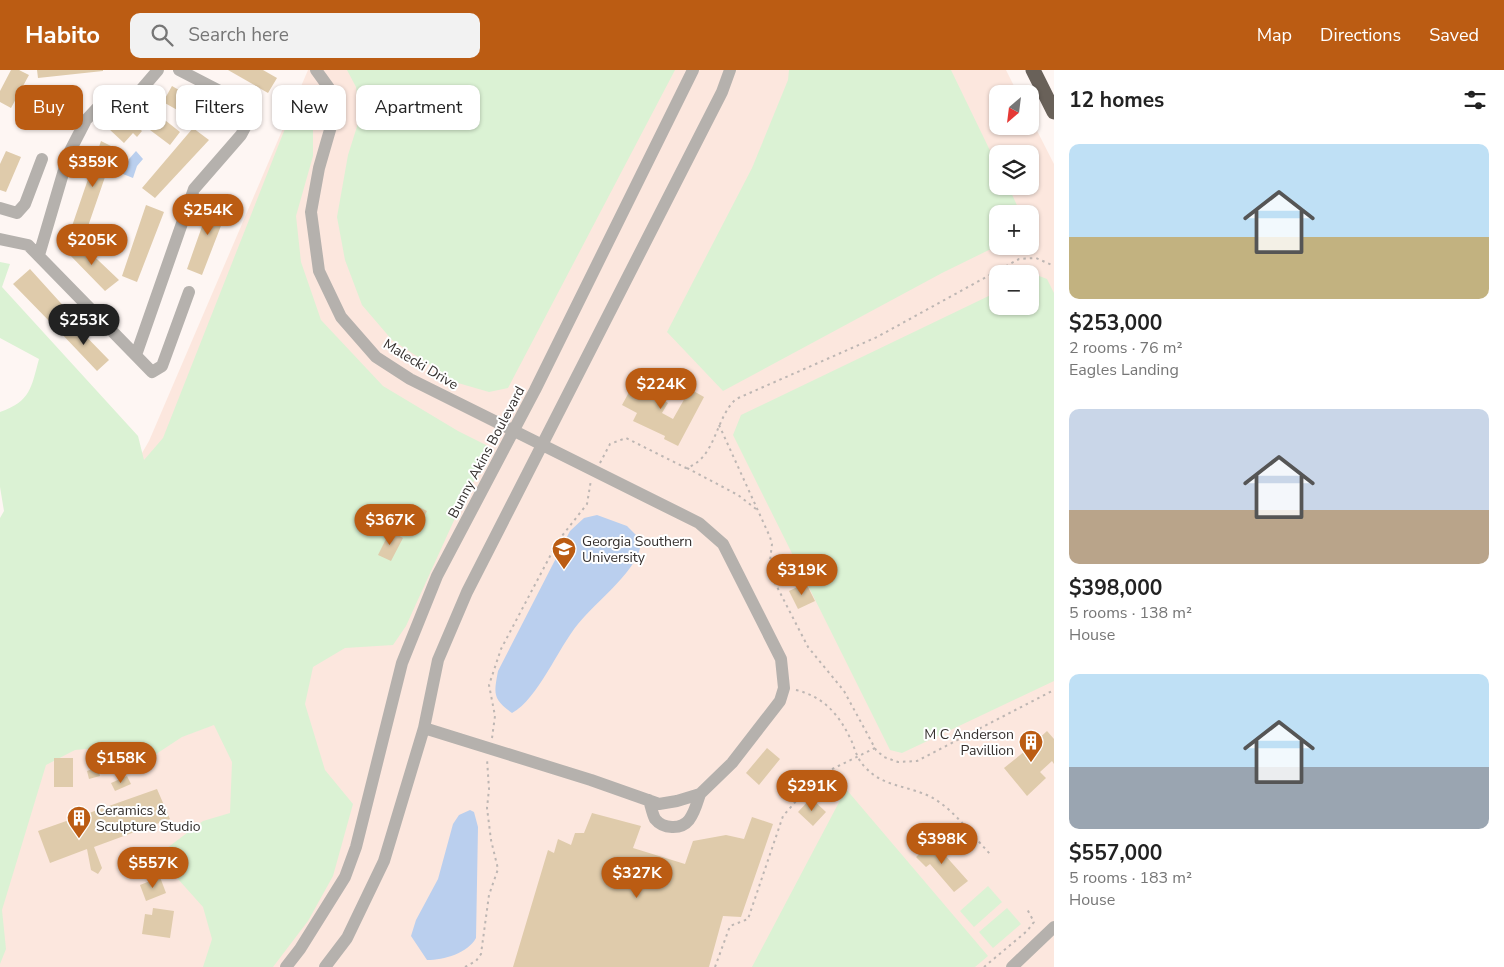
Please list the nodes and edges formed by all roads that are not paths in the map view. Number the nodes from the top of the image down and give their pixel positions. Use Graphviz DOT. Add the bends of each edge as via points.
graph roads {
  1 [pos="158,70"];
  2 [pos="179,70"];
  3 [pos="316,70"];
  4 [pos="694,70"];
  5 [pos="730,70"];
  6 [pos="1033,70"];
  7 [pos="1054,112"];
  8 [pos="42,159"];
  9 [pos="0,208"];
  10 [pos="0,239"];
  11 [pos="39,255"];
  12 [pos="189,292"];
  13 [pos="136,355"];
  14 [pos="513,432"];
  15 [pos="540,445"];
  16 [pos="424,728"];
  17 [pos="700,794"];
  18 [pos="649,800"];
  19 [pos="1054,927"];
  20 [pos="286,967"];
  21 [pos="325,967"];
  22 [pos="1012,967"];
  1 -- 11 [label="street" via="134,98 99,106 86,120 70,153"];
  2 -- 13 [label="street" via="244,103 251,111 250,120 194,189"];
  3 -- 14 [label="street, Malecki Drive" via="329,88 334,116 311,212 319,271 341,317 376,357 410,379"];
  4 -- 14 [label="street, Bunny Akins Boulevard"];
  5 -- 15 [label="street" via="722,92"];
  6 -- 7 [label="highway"];
  8 -- 9 [label="street" via="25,204 17,213"];
  10 -- 11 [label="street" via="28,245"];
  11 -- 13 [label="street"];
  12 -- 13 [label="street" via="162,366 152,372"];
  14 -- 15 [label="street, Malecki Drive"];
  14 -- 20 [label="street, Bunny Akins Boulevard" via="436,576 402,663 346,877"];
  15 -- 16 [label="street" via="467,592 438,660"];
  15 -- 17 [label="street, Malecki Drive" via="699,523 723,544 781,658 784,688 780,701 732,763"];
  16 -- 18 [label="street"];
  16 -- 21 [label="street" via="384,861 348,938"];
  17 -- 18 [label="street" via="659,804"];
  17 -- 18 [label="street" via="689,820 682,826 671,828 660,824 654,817"];
  19 -- 22 [label="street"];
}
